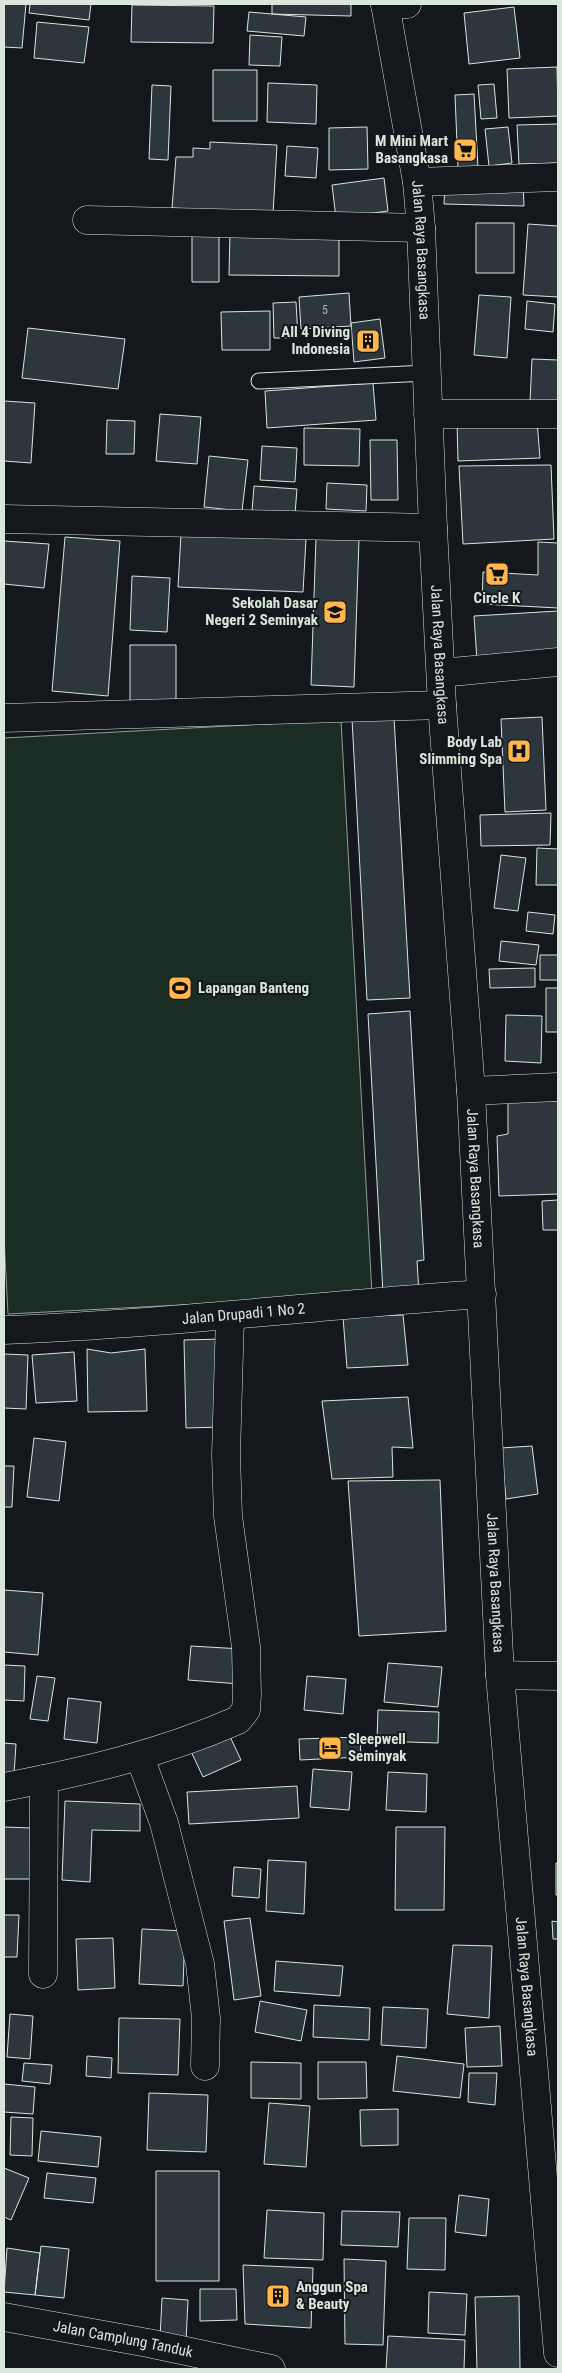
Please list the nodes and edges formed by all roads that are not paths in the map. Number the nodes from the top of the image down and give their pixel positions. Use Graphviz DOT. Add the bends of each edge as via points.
graph roads {
  1 [pos="392,4"];
  2 [pos="558,177"];
  3 [pos="417,182"];
  4 [pos="87,220"];
  5 [pos="421,228"];
  6 [pos="427,373"];
  7 [pos="259,381"];
  8 [pos="428,414"];
  9 [pos="558,414"];
  10 [pos="4,519"];
  11 [pos="433,528"];
  12 [pos="558,662"];
  13 [pos="441,673"];
  14 [pos="442,705"];
  15 [pos="4,718"];
  16 [pos="558,1087"];
  17 [pos="471,1091"];
  18 [pos="482,1294"];
  19 [pos="230,1317"];
  20 [pos="4,1330"];
  21 [pos="500,1675"];
  22 [pos="558,1676"];
  23 [pos="140,1756"];
  24 [pos="44,1779"];
  25 [pos="4,1787"];
  26 [pos="44,1974"];
  27 [pos="205,2066"];
  28 [pos="4,2317"];
  29 [pos="558,2353"];
  30 [pos="271,2369"];
  1 -- 3 [label="street, Jalan Raya Basangkasa"];
  2 -- 3 [label="street"];
  3 -- 5 [label="street, Jalan Raya Basangkasa"];
  4 -- 5 [label="street"];
  5 -- 6 [label="street, Jalan Raya Basangkasa"];
  6 -- 7 [label="lane"];
  6 -- 8 [label="street, Jalan Raya Basangkasa"];
  8 -- 9 [label="street"];
  8 -- 11 [label="street, Jalan Raya Basangkasa"];
  10 -- 11 [label="street"];
  11 -- 13 [label="street, Jalan Raya Basangkasa"];
  12 -- 13 [label="street"];
  13 -- 14 [label="street, Jalan Raya Basangkasa"];
  14 -- 15 [label="street"];
  14 -- 17 [label="street, Jalan Raya Basangkasa"];
  16 -- 17 [label="street"];
  17 -- 18 [label="street, Jalan Raya Basangkasa"];
  18 -- 19 [label="street, Jalan Drupadi 1 No 2"];
  18 -- 21 [label="street, Jalan Raya Basangkasa"];
  19 -- 20 [label="street, Jalan Drupadi 1 No 2"];
  19 -- 23 [label="street" via="226,1455 228,1507 246,1647 246,1710 238,1720"];
  21 -- 22 [label="street"];
  21 -- 29 [label="street, Jalan Raya Basangkasa"];
  23 -- 24 [label="street"];
  23 -- 27 [label="street" via="164,1823 200,1964 206,2018"];
  24 -- 25 [label="street"];
  24 -- 26 [label="street"];
  28 -- 30 [label="street, Jalan Camplung Tanduk"];
}
